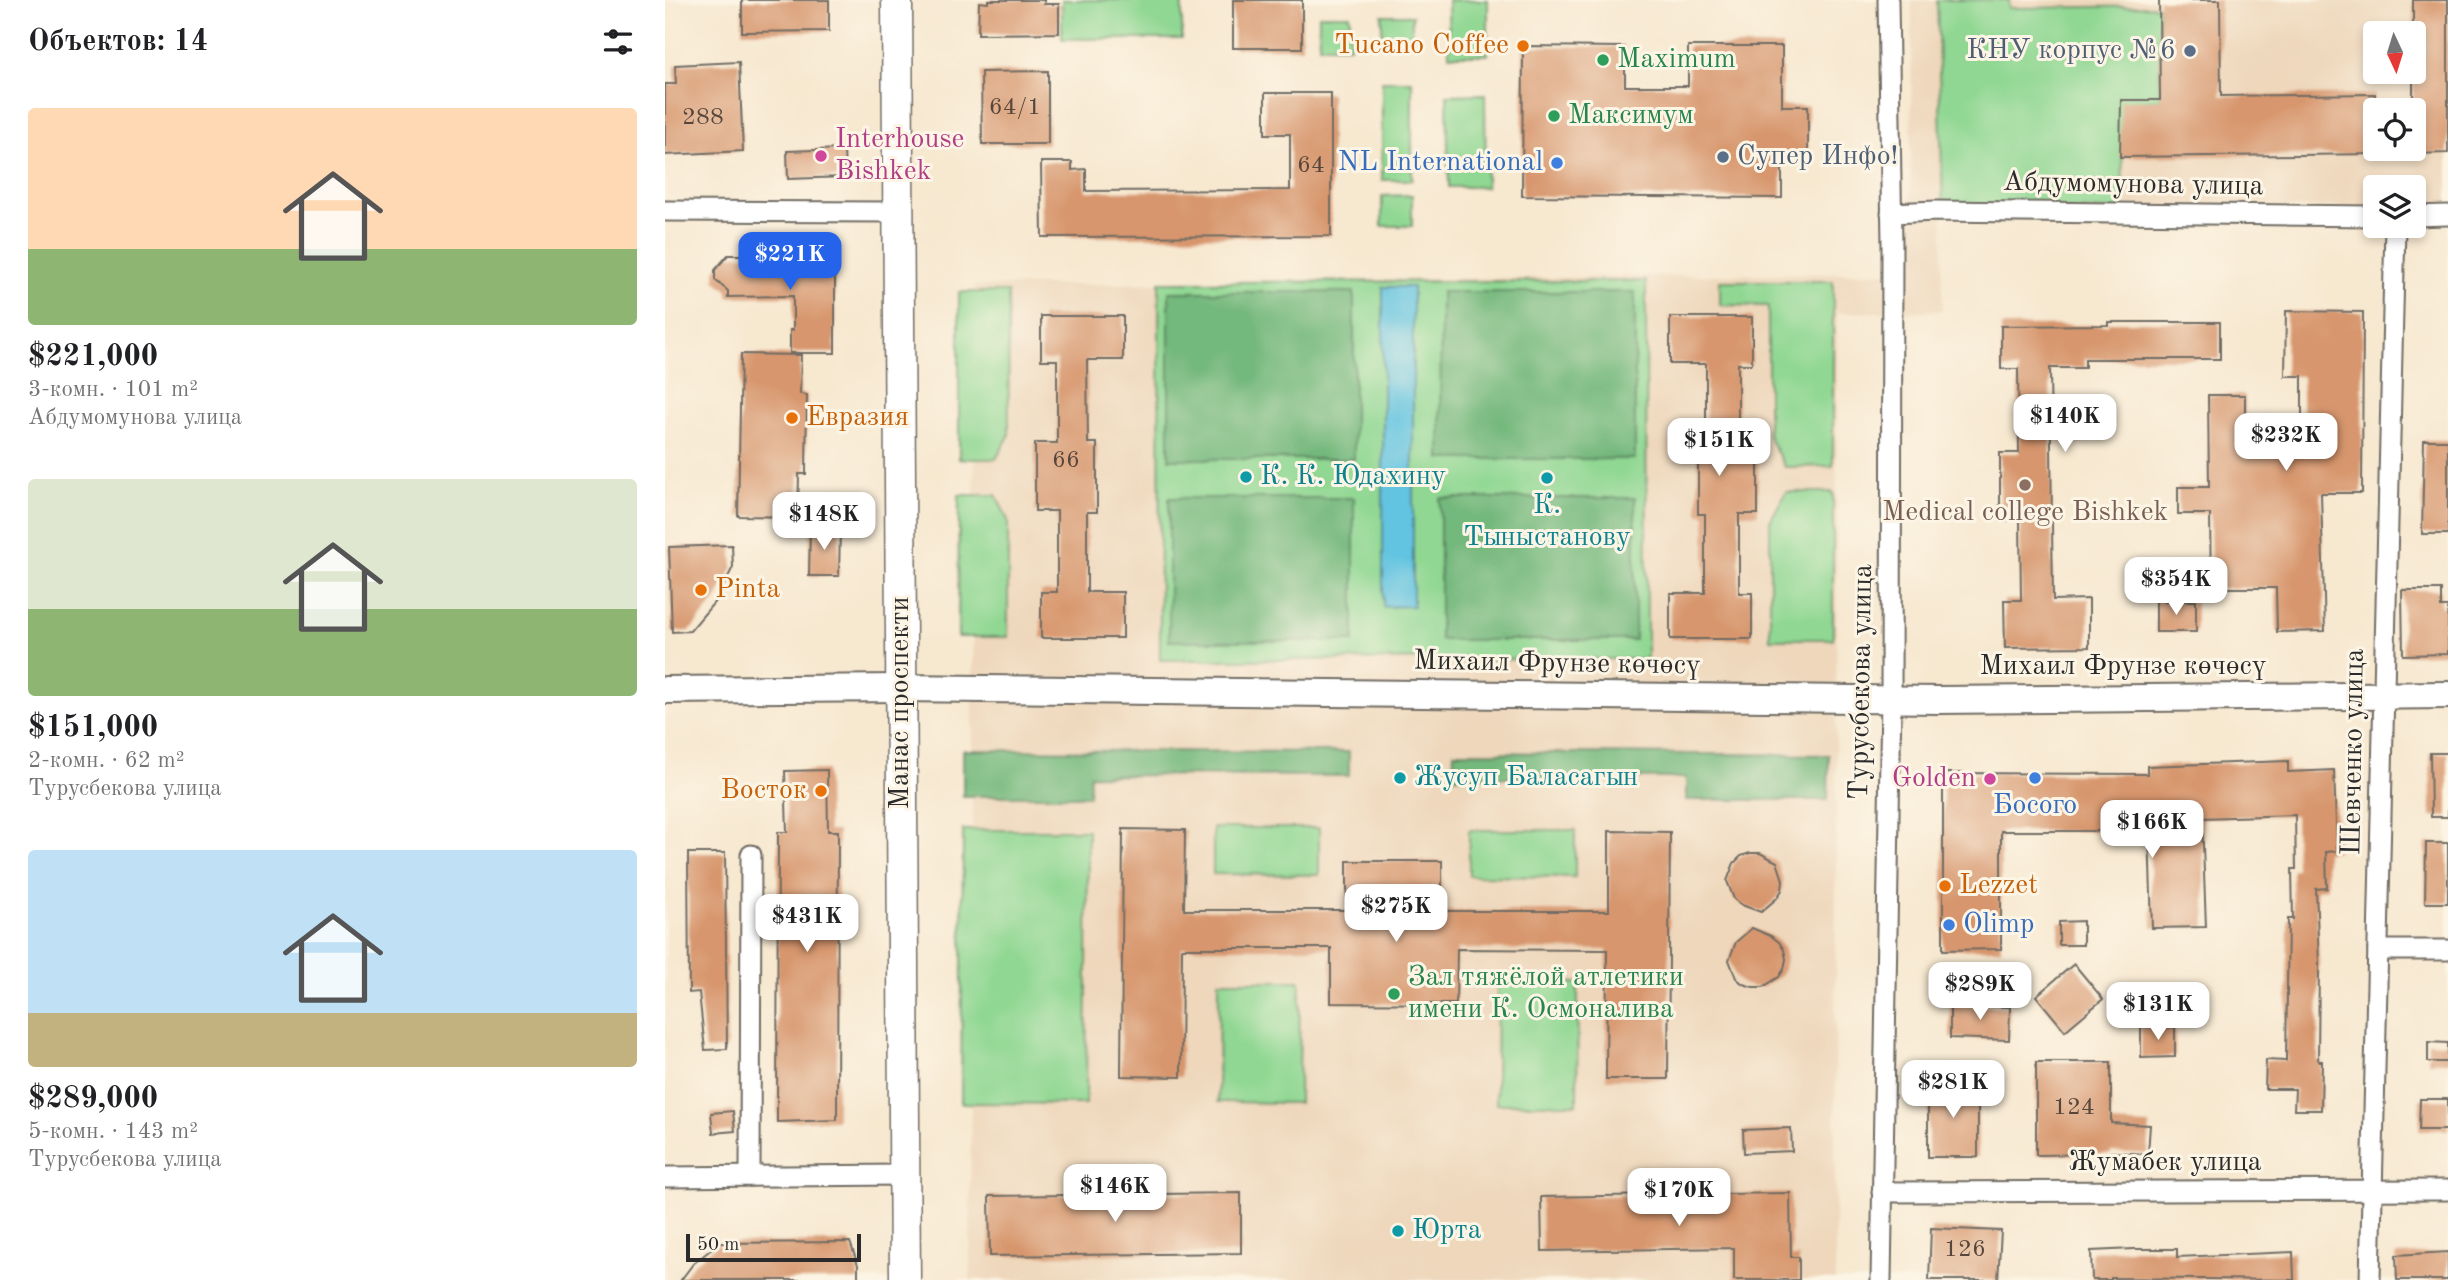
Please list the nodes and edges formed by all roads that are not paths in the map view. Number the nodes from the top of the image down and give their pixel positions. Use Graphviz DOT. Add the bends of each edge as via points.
graph roads {
  1 [pos="897,0"];
  2 [pos="1888,0"];
  3 [pos="665,211"];
  4 [pos="898,212"];
  5 [pos="1891,213"];
  6 [pos="2448,215"];
  7 [pos="2363,216"];
  8 [pos="2426,216"];
  9 [pos="2395,238"];
  10 [pos="900,688"];
  11 [pos="665,690"];
  12 [pos="2448,695"];
  13 [pos="2384,696"];
  14 [pos="1891,699"];
  15 [pos="751,855"];
  16 [pos="2378,950"];
  17 [pos="2448,950"];
  18 [pos="904,1175"];
  19 [pos="750,1176"];
  20 [pos="665,1177"];
  21 [pos="2372,1190"];
  22 [pos="2448,1190"];
  23 [pos="1882,1192"];
  24 [pos="905,1280"];
  25 [pos="1881,1280"];
  26 [pos="2370,1280"];
  1 -- 4 [label="main road, Манас проспекти"];
  2 -- 5 [label="street, Турусбекова улица"];
  3 -- 4 [label="street"];
  4 -- 10 [label="main road, Манас проспекти"];
  5 -- 7 [label="street, Абдумомунова улица"];
  5 -- 14 [label="street, Турусбекова улица"];
  6 -- 8 [label="street"];
  9 -- 13 [label="street, Шевченко улица"];
  10 -- 11 [label="main road, Михаил Фрунзе көчөсү"];
  10 -- 14 [label="main road, Михаил Фрунзе көчөсү"];
  10 -- 18 [label="main road, Манас проспекти"];
  12 -- 13 [label="main road, Михаил Фрунзе көчөсү"];
  13 -- 14 [label="main road, Михаил Фрунзе көчөсү"];
  13 -- 16 [label="street, Шевченко улица"];
  14 -- 23 [label="street, Турусбекова улица"];
  15 -- 19 [label="street"];
  16 -- 17 [label="street"];
  16 -- 21 [label="street, Шевченко улица"];
  18 -- 19 [label="street"];
  18 -- 24 [label="main road, Манас проспекти"];
  19 -- 20 [label="street"];
  21 -- 22 [label="street, Жумабек улица"];
  21 -- 23 [label="street, Жумабек улица"];
  21 -- 26 [label="street, Шевченко улица"];
  23 -- 25 [label="street, Турусбекова улица"];
}
